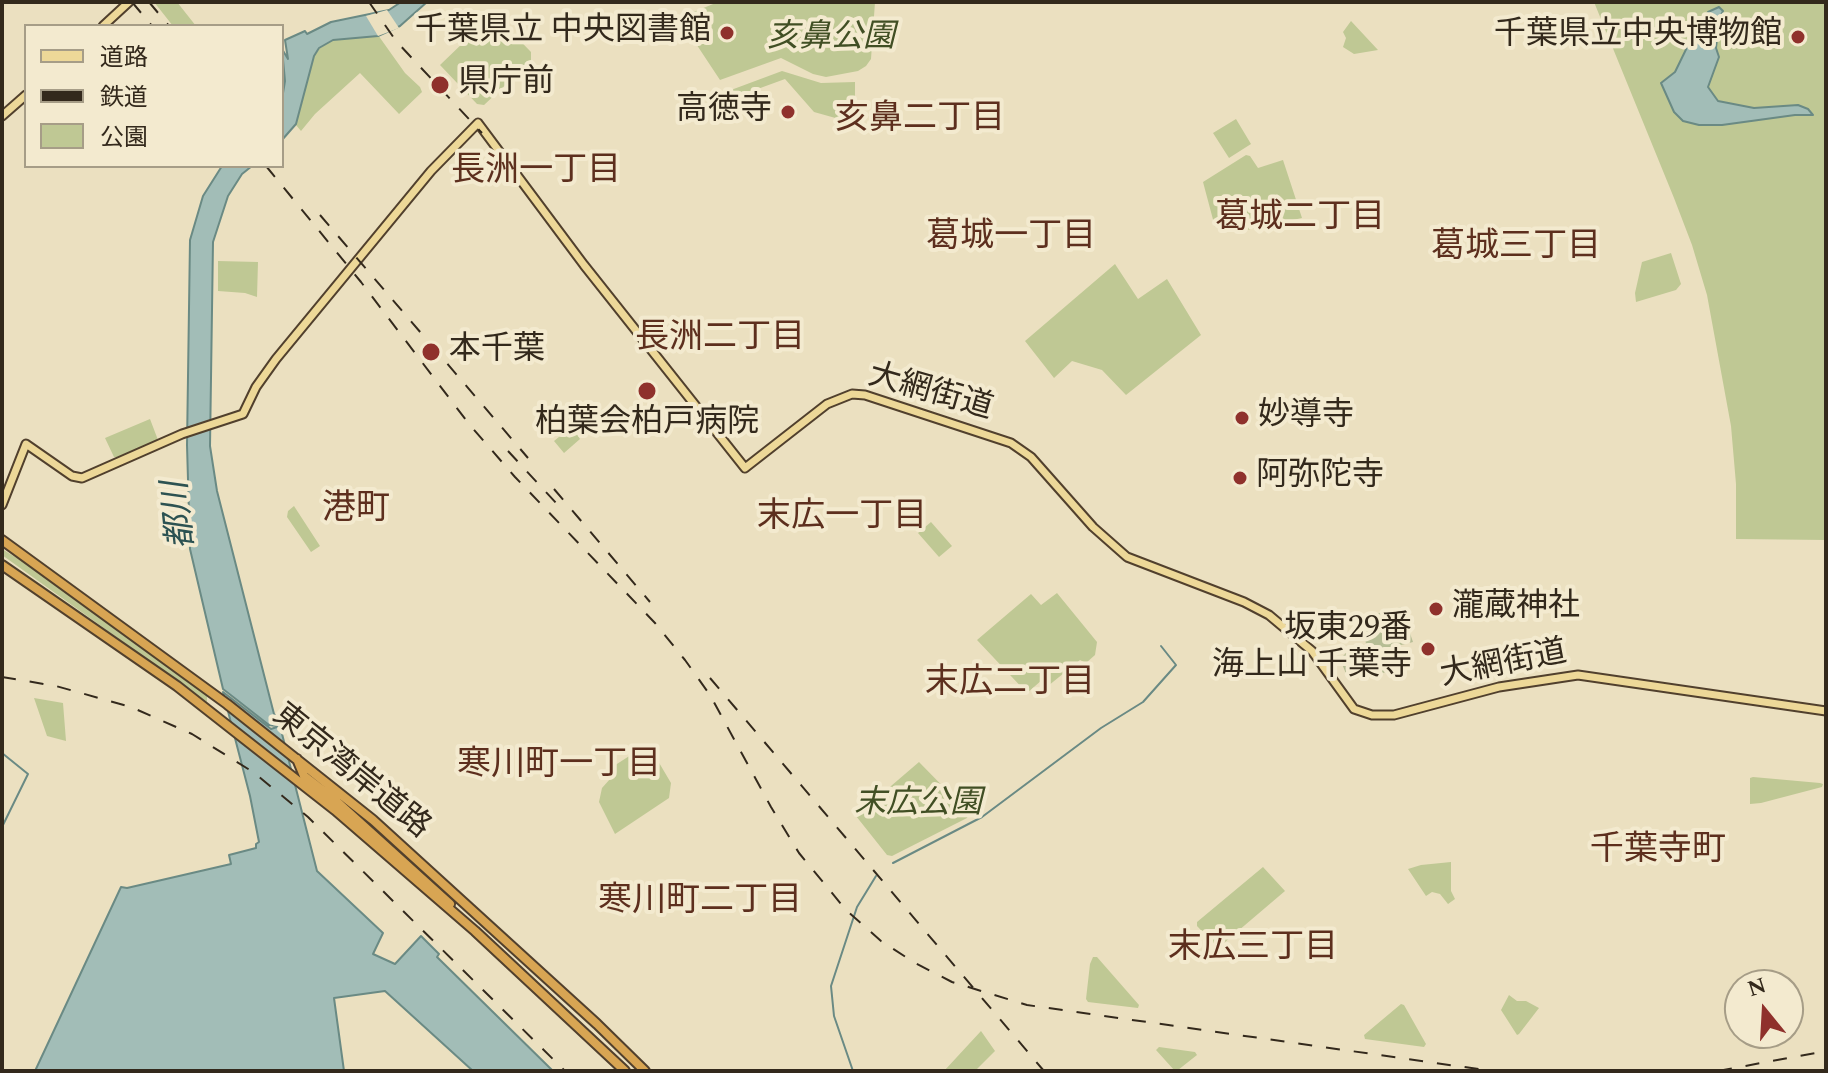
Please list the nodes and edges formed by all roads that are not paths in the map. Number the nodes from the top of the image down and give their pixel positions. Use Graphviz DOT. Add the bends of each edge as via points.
graph roads {
  1 [pos="129,2"];
  2 [pos="105,24"];
  3 [pos="24,97"];
  4 [pos="2,116"];
  5 [pos="2,505"];
  6 [pos="2,540"];
  7 [pos="2,565"];
  8 [pos="1826,711"];
  9 [pos="297,759"];
  10 [pos="475,931"];
  11 [pos="625,1071"];
  12 [pos="645,1071"];
  1 -- 2 [label="main road"];
  3 -- 4 [label="main road"];
  5 -- 8 [label="main road, 大網街道" via="26,444 76,478 243,414 276,359 431,171 478,123 745,468 827,404 852,394 1011,443 1031,457 1127,557 1269,615 1312,651 1354,709 1372,715 1394,715 1499,687 1578,675"];
  6 -- 9 [label="highway, 東京湾岸道路"];
  7 -- 10 [label="highway, 東京湾岸道路" via="231,728"];
  9 -- 10 [label="highway" via="304,776 441,894"];
  9 -- 12 [label="highway, 東京湾岸道路" via="413,854"];
  10 -- 11 [label="highway, 東京湾岸道路"];
}
